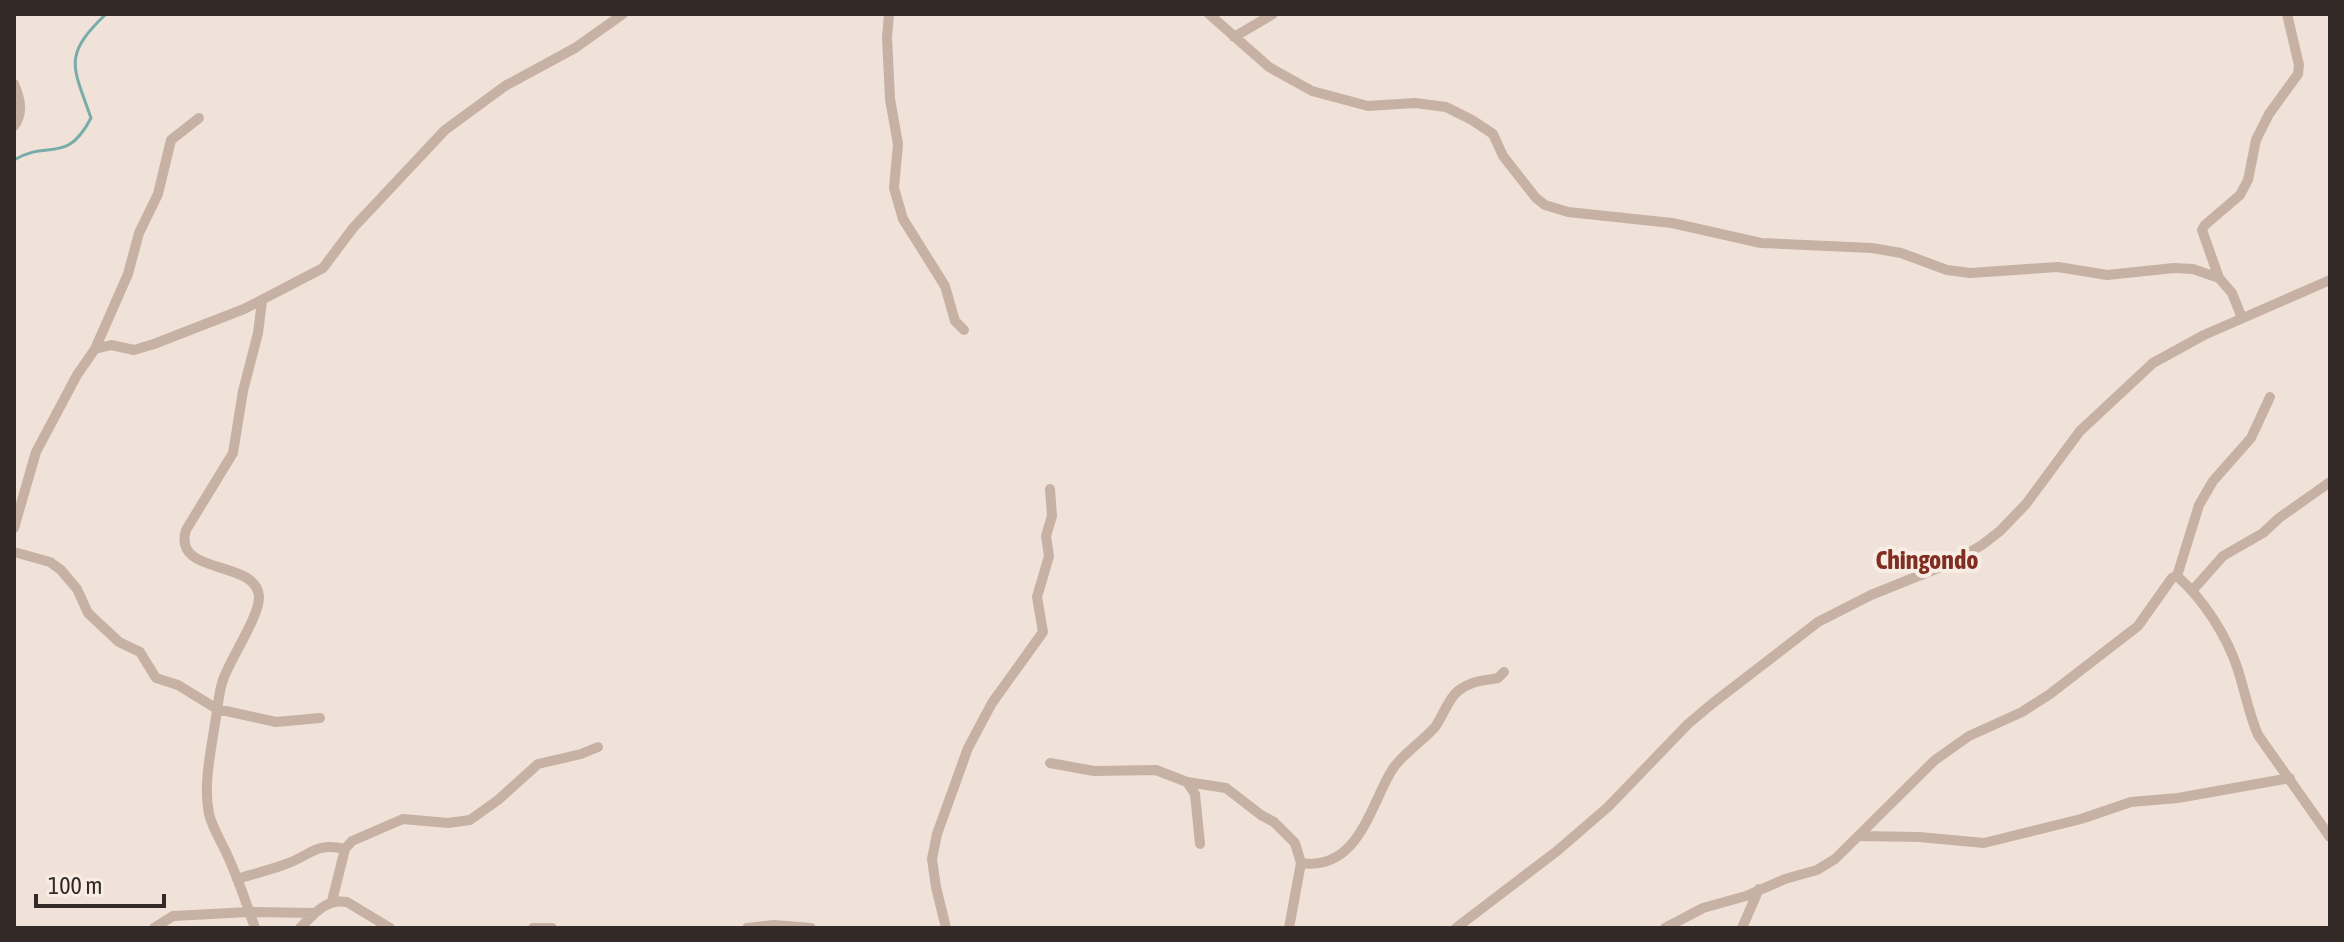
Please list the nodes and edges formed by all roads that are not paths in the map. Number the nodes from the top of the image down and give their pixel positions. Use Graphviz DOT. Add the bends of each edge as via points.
graph roads {
  1 [pos="623,14"];
  2 [pos="889,14"];
  3 [pos="1209,14"];
  4 [pos="1273,14"];
  5 [pos="2287,14"];
  6 [pos="1234,37"];
  7 [pos="14,84"];
  8 [pos="199,118"];
  9 [pos="14,126"];
  10 [pos="2219,278"];
  11 [pos="2330,280"];
  12 [pos="262,301"];
  13 [pos="2242,318"];
  14 [pos="964,330"];
  15 [pos="95,349"];
  16 [pos="2270,397"];
  17 [pos="2330,482"];
  18 [pos="1050,489"];
  19 [pos="14,528"];
  20 [pos="14,552"];
  21 [pos="2177,576"];
  22 [pos="2192,591"];
  23 [pos="1504,672"];
  24 [pos="217,709"];
  25 [pos="320,718"];
  26 [pos="598,747"];
  27 [pos="1050,763"];
  28 [pos="2290,778"];
  29 [pos="1187,782"];
  30 [pos="1859,836"];
  31 [pos="2330,837"];
  32 [pos="1200,844"];
  33 [pos="345,849"];
  34 [pos="1301,863"];
  35 [pos="237,879"];
  36 [pos="1759,889"];
  37 [pos="332,901"];
  38 [pos="360,910"];
  39 [pos="249,912"];
  40 [pos="315,913"];
  41 [pos="154,928"];
  42 [pos="255,928"];
  43 [pos="300,928"];
  44 [pos="365,928"];
  45 [pos="390,928"];
  46 [pos="533,928"];
  47 [pos="552,928"];
  48 [pos="747,928"];
  49 [pos="811,928"];
  50 [pos="946,928"];
  51 [pos="1289,928"];
  52 [pos="1456,928"];
  53 [pos="1665,928"];
  54 [pos="1742,928"];
  1 -- 12 [label="street" via="575,48 505,86 445,130 353,228 323,268"];
  2 -- 14 [label="street" via="890,99 898,144 894,188 903,219 945,286 955,321"];
  3 -- 6 [label="street"];
  4 -- 6 [label="street"];
  5 -- 10 [label="street" via="2298,74 2256,140 2240,195 2202,230"];
  6 -- 10 [label="street" via="1269,67 1331,98 1368,106 1415,103 1458,112 1493,134 1536,198 1568,212 1672,223 1761,243 1872,248 1970,273 2058,267 2107,275 2174,268"];
  7 -- 9 [label="street" via="20,107"];
  8 -- 15 [label="street" via="171,140 158,194"];
  10 -- 13 [label="street"];
  11 -- 13 [label="street"];
  12 -- 15 [label="street" via="143,348"];
  12 -- 24 [label="street" via="233,453 184,538 192,555 243,576 259,596 225,673"];
  13 -- 52 [label="street" via="2153,363 2080,431 2026,504 1982,545 1838,610 1741,679 1688,724 1608,807"];
  15 -- 19 [label="street" via="36,452"];
  16 -- 21 [label="street" via="2251,438 2199,505"];
  17 -- 22 [label="street" via="2223,556"];
  18 -- 50 [label="street" via="1049,556 1037,597 1043,632 992,703 968,748 937,834 932,859"];
  20 -- 24 [label="street" via="61,570 88,613 119,642 140,652 153,676"];
  21 -- 22 [label="street"];
  21 -- 30 [label="street" via="2138,626 2050,694 1935,760"];
  22 -- 28 [label="street" via="2237,665 2258,735"];
  23 -- 34 [label="street" via="1455,694 1434,728 1393,769 1348,850 1321,862"];
  24 -- 25 [label="street" via="276,722"];
  24 -- 35 [label="street" via="208,803"];
  26 -- 33 [label="street" via="538,764 470,820 403,819"];
  27 -- 29 [label="street" via="1094,771 1156,770"];
  28 -- 30 [label="street" via="2131,802 1984,843"];
  28 -- 31 [label="street"];
  29 -- 32 [label="street" via="1195,794"];
  29 -- 34 [label="street" via="1226,788 1274,822 1295,843"];
  30 -- 36 [label="street" via="1817,870"];
  33 -- 35 [label="street" via="317,847 295,861"];
  33 -- 37 [label="street"];
  34 -- 51 [label="street"];
  35 -- 39 [label="street"];
  36 -- 53 [label="street" via="1681,917"];
  36 -- 54 [label="street"];
  37 -- 38 [label="street"];
  37 -- 40 [label="street"];
  38 -- 44 [label="street"];
  38 -- 45 [label="street"];
  39 -- 40 [label="street"];
  39 -- 41 [label="street" via="173,916"];
  39 -- 42 [label="street"];
  40 -- 43 [label="street"];
  46 -- 47 [label="street"];
  48 -- 49 [label="street"];
}
